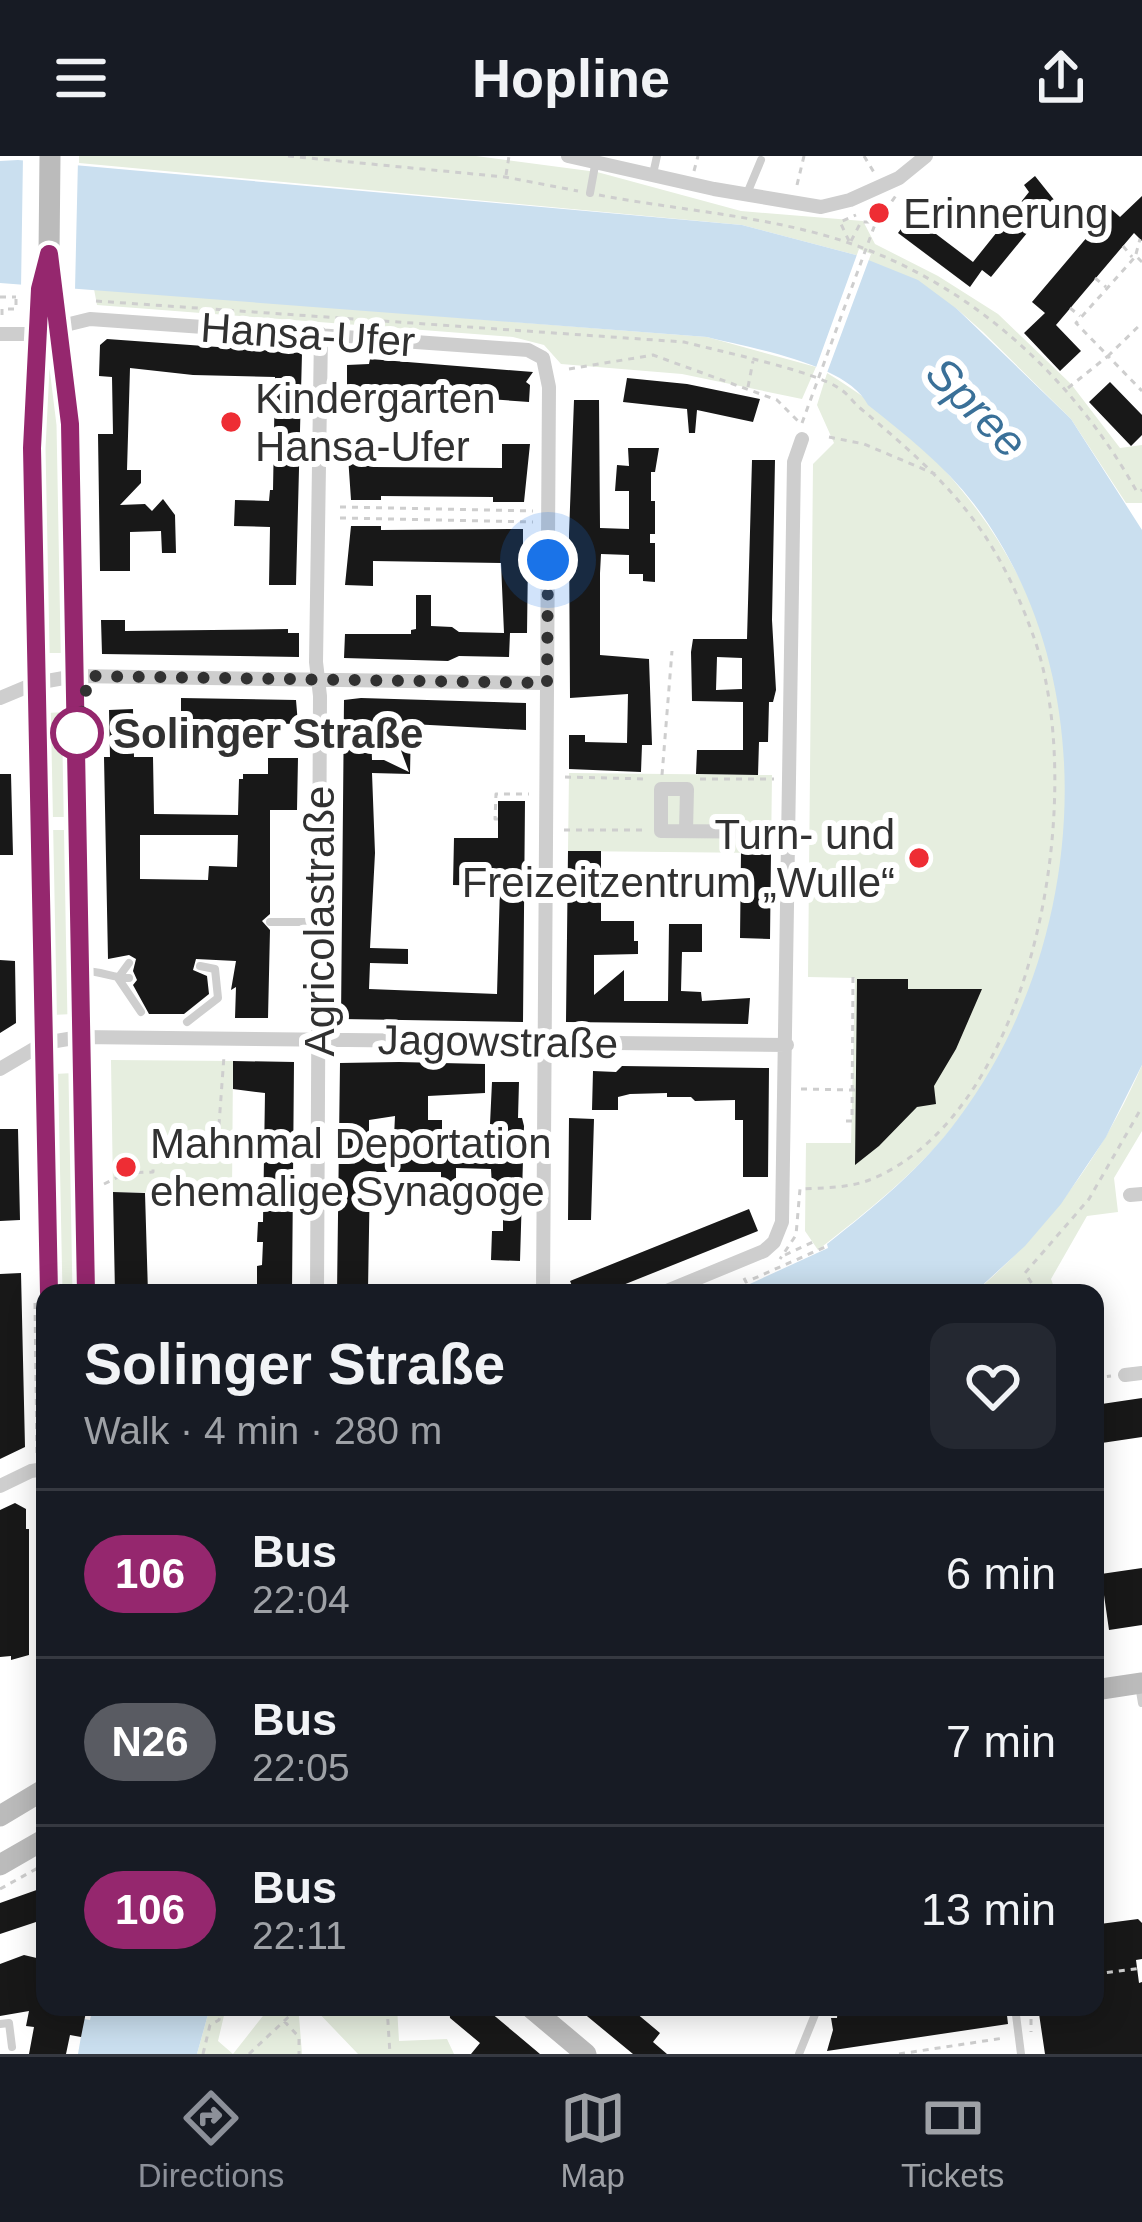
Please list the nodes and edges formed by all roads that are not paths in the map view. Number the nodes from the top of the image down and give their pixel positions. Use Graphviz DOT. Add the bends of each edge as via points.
graph roads {
  1 [pos="50,156"];
  2 [pos="568,156"];
  3 [pos="657,156"];
  4 [pos="926,156"];
  5 [pos="597,158"];
  6 [pos="761,160"];
  7 [pos="653,174"];
  8 [pos="590,193"];
  9 [pos="746,196"];
  10 [pos="48,290"];
  11 [pos="60,325"];
  12 [pos="38,331"];
  13 [pos="0,334"];
  14 [pos="321,334"];
  15 [pos="802,432"];
  16 [pos="75,676"];
  17 [pos="318,680"];
  18 [pos="36,683"];
  19 [pos="547,683"];
  20 [pos="0,698"];
  21 [pos="686,831"];
  22 [pos="791,832"];
  23 [pos="270,922"];
  24 [pos="318,922"];
  25 [pos="129,963"];
  26 [pos="200,966"];
  27 [pos="80,971"];
  28 [pos="123,978"];
  29 [pos="141,1012"];
  30 [pos="187,1025"];
  31 [pos="80,1037"];
  32 [pos="318,1039"];
  33 [pos="544,1042"];
  34 [pos="44,1043"];
  35 [pos="787,1045"];
  36 [pos="0,1069"];
  37 [pos="49,1284"];
  38 [pos="86,1284"];
  39 [pos="317,1284"];
  40 [pos="543,1284"];
  41 [pos="684,1284"];
  42 [pos="1142,1373"];
  43 [pos="1125,1375"];
  44 [pos="36,1470"];
  45 [pos="0,1486"];
  46 [pos="1104,1690"];
  47 [pos="1141,1690"];
  48 [pos="36,1782"];
  49 [pos="0,1816"];
  50 [pos="36,1844"];
  51 [pos="0,1865"];
  52 [pos="541,2016"];
  53 [pos="814,2016"];
  54 [pos="1016,2016"];
  55 [pos="0,2024"];
  56 [pos="12,2047"];
  57 [pos="586,2054"];
  58 [pos="799,2054"];
  59 [pos="1021,2054"];
  1 -- 10 [label="main road"];
  2 -- 5 [label="street"];
  3 -- 7 [label="lane"];
  4 -- 9 [label="street" via="850,200 806,207"];
  5 -- 7 [label="street"];
  5 -- 8 [label="lane"];
  6 -- 9 [label="lane"];
  7 -- 9 [label="street"];
  10 -- 11 [label="main road"];
  10 -- 12 [label="main road"];
  11 -- 12 [label="street, Hansa-Ufer"];
  11 -- 14 [label="street, Hansa-Ufer" via="90,319"];
  11 -- 16 [label="main road"];
  12 -- 13 [label="street, Hansa-Ufer"];
  12 -- 18 [label="main road"];
  14 -- 17 [label="street, Agricolastraße"];
  14 -- 19 [label="street, Hansa-Ufer" via="528,350 548,367"];
  15 -- 22 [label="street" via="794,462"];
  16 -- 17 [label="street"];
  16 -- 18 [label="street"];
  16 -- 27 [label="main road"];
  17 -- 19 [label="street"];
  17 -- 24 [label="street, Agricolastraße"];
  18 -- 20 [label="street"];
  18 -- 34 [label="main road"];
  19 -- 33 [label="street"];
  21 -- 21 [label="street" via="686,789 662,789 661,830"];
  21 -- 22 [label="street"];
  22 -- 35 [label="street"];
  23 -- 24 [label="lane"];
  24 -- 32 [label="street, Agricolastraße"];
  25 -- 28 [label="lane"];
  26 -- 30 [label="lane" via="219,976 218,998"];
  27 -- 28 [label="lane"];
  27 -- 31 [label="main road"];
  28 -- 29 [label="lane"];
  30 -- 31 [label="street, Jagowstraße"];
  30 -- 32 [label="street, Jagowstraße"];
  31 -- 34 [label="street, Jagowstraße"];
  31 -- 38 [label="main road"];
  32 -- 33 [label="street, Jagowstraße"];
  32 -- 39 [label="street, Agricolastraße"];
  33 -- 35 [label="street, Jagowstraße"];
  33 -- 40 [label="street"];
  34 -- 36 [label="street, Jagowstraße"];
  34 -- 37 [label="main road"];
  35 -- 41 [label="street" via="782,1222 774,1242"];
  42 -- 43 [label="street"];
  44 -- 45 [label="street"];
  46 -- 47 [label="main road"];
  48 -- 49 [label="main road"];
  50 -- 51 [label="main road"];
  52 -- 57 [label="main road"];
  53 -- 58 [label="lane"];
  54 -- 59 [label="lane"];
  55 -- 56 [label="lane" via="9,2023"];
}
